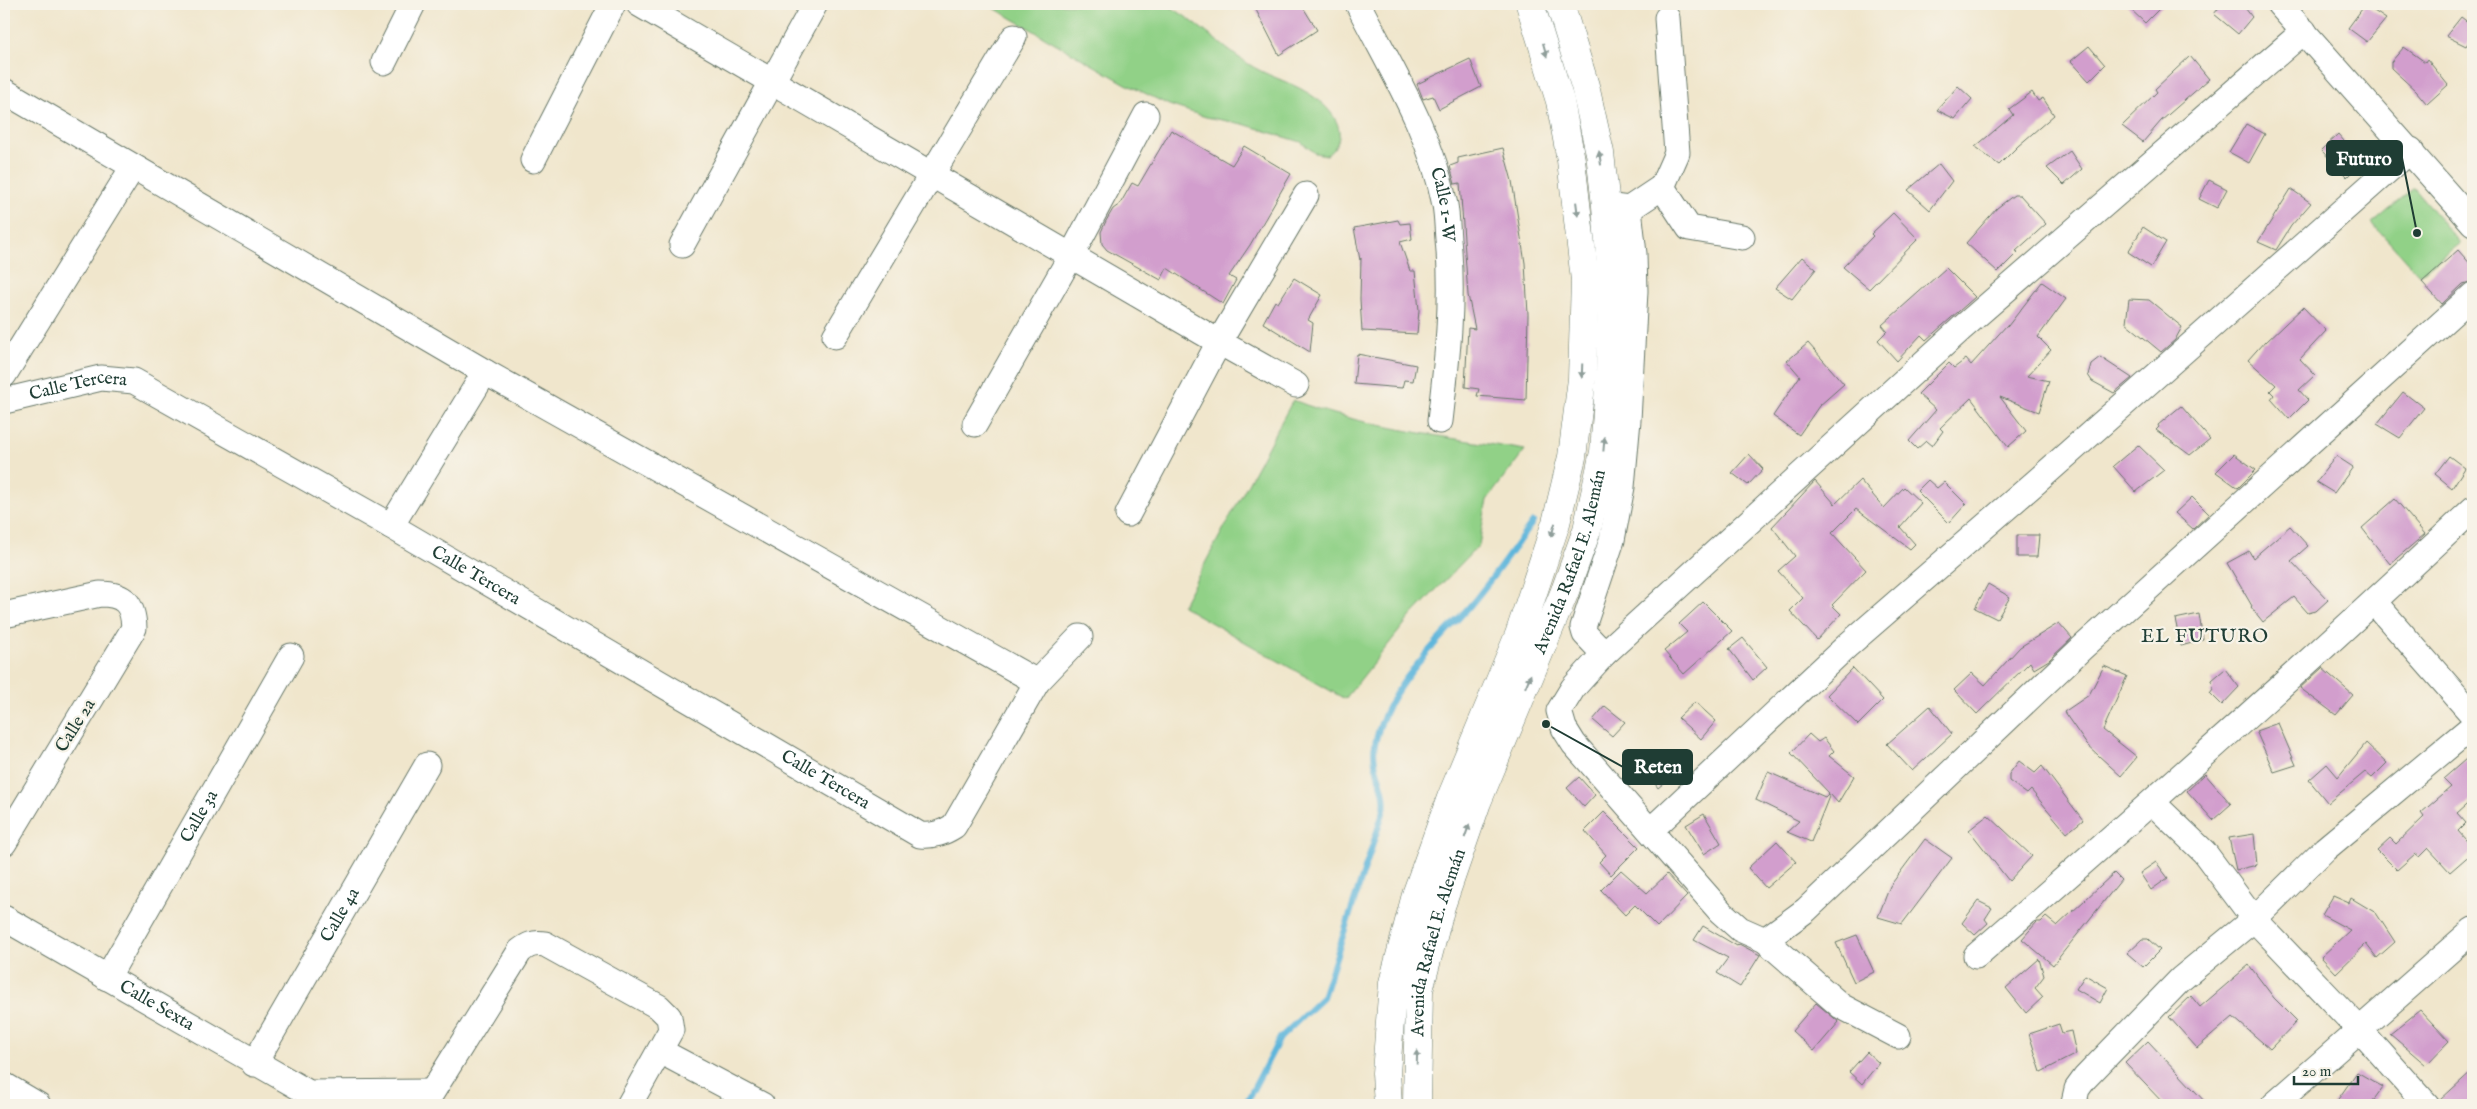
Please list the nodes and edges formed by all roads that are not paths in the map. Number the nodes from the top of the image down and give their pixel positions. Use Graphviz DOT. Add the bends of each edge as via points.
graph roads {
  1 [pos="413,4"];
  2 [pos="613,4"];
  3 [pos="639,4"];
  4 [pos="815,4"];
  5 [pos="1358,4"];
  6 [pos="1530,4"];
  7 [pos="1560,4"];
  8 [pos="2279,4"];
  9 [pos="1667,18"];
  10 [pos="2304,31"];
  11 [pos="1014,37"];
  12 [pos="384,62"];
  13 [pos="772,81"];
  14 [pos="4,91"];
  15 [pos="1146,115"];
  16 [pos="2410,150"];
  17 [pos="533,160"];
  18 [pos="133,167"];
  19 [pos="931,174"];
  20 [pos="1662,187"];
  21 [pos="1306,195"];
  22 [pos="1617,208"];
  23 [pos="2473,223"];
  24 [pos="1742,237"];
  25 [pos="682,245"];
  26 [pos="1072,256"];
  27 [pos="2473,295"];
  28 [pos="835,336"];
  29 [pos="1219,342"];
  30 [pos="485,372"];
  31 [pos="4,375"];
  32 [pos="1296,385"];
  33 [pos="4,401"];
  34 [pos="1440,421"];
  35 [pos="975,424"];
  36 [pos="2473,509"];
  37 [pos="1128,514"];
  38 [pos="391,526"];
  39 [pos="2374,602"];
  40 [pos="4,615"];
  41 [pos="1080,637"];
  42 [pos="1604,654"];
  43 [pos="291,656"];
  44 [pos="1036,682"];
  45 [pos="2473,715"];
  46 [pos="2473,726"];
  47 [pos="428,765"];
  48 [pos="2153,803"];
  49 [pos="1650,830"];
  50 [pos="4,842"];
  51 [pos="4,918"];
  52 [pos="2254,919"];
  53 [pos="2473,930"];
  54 [pos="1765,940"];
  55 [pos="1976,956"];
  56 [pos="107,978"];
  57 [pos="2360,1030"];
  58 [pos="1898,1036"];
  59 [pos="660,1051"];
  60 [pos="254,1064"];
  61 [pos="4,1085"];
  62 [pos="313,1099"];
  63 [pos="428,1099"];
  64 [pos="38,1105"];
  65 [pos="629,1105"];
  66 [pos="762,1105"];
  67 [pos="1388,1105"];
  68 [pos="1416,1105"];
  69 [pos="2077,1105"];
  70 [pos="2274,1105"];
  71 [pos="2427,1105"];
  1 -- 12 [label="street"];
  2 -- 17 [label="street"];
  3 -- 13 [label="street"];
  4 -- 13 [label="street"];
  5 -- 34 [label="street, Calle 1-W" via="1408,97 1430,154 1445,206 1451,329"];
  6 -- 67 [label="main road, Avenida Rafael E. Alemán, one-way" via="1560,101 1572,160 1585,280 1582,379 1572,457 1556,524 1522,626 1451,798 1416,895 1393,983 1386,1074"];
  22 -- 7 [label="main road, Avenida Rafael E. Alemán, one-way"];
  8 -- 10 [label="street"];
  9 -- 20 [label="street" via="1677,153"];
  10 -- 16 [label="street"];
  10 -- 42 [label="street" via="1962,328"];
  11 -- 19 [label="street"];
  13 -- 19 [label="street"];
  13 -- 25 [label="street"];
  14 -- 18 [label="street"];
  15 -- 26 [label="street"];
  16 -- 23 [label="street"];
  16 -- 49 [label="street" via="1848,645"];
  18 -- 30 [label="street"];
  18 -- 31 [label="street"];
  19 -- 26 [label="street"];
  19 -- 28 [label="street"];
  20 -- 22 [label="street"];
  20 -- 24 [label="street" via="1689,228"];
  21 -- 29 [label="street"];
  22 -- 42 [label="street" via="1634,254 1628,420 1622,487 1612,540 1583,627 1585,634"];
  68 -- 22 [label="main road, Avenida Rafael E. Alemán, one-way" via="1419,990 1441,906 1477,802 1587,530 1604,452"];
  26 -- 29 [label="street"];
  26 -- 35 [label="street"];
  27 -- 54 [label="street" via="2082,648 1806,910"];
  29 -- 32 [label="street"];
  29 -- 37 [label="street"];
  30 -- 38 [label="street"];
  30 -- 44 [label="street"];
  33 -- 38 [label="street, Calle Tercera" via="101,378 134,381"];
  36 -- 39 [label="street"];
  38 -- 44 [label="street, Calle Tercera" via="920,835 932,836 954,826"];
  39 -- 45 [label="street"];
  39 -- 48 [label="street"];
  40 -- 50 [label="street, Calle 2a" via="113,594 130,606 134,628"];
  41 -- 44 [label="street"];
  42 -- 49 [label="street" via="1573,688 1558,712 1574,744"];
  43 -- 56 [label="street, Calle 3a"];
  46 -- 52 [label="street" via="2324,849"];
  47 -- 60 [label="street, Calle 4a"];
  48 -- 52 [label="street" via="2204,852"];
  48 -- 55 [label="street"];
  49 -- 54 [label="street" via="1721,912 1740,929"];
  51 -- 56 [label="street, Calle Sexta"];
  52 -- 57 [label="street"];
  52 -- 69 [label="street" via="2158,1001 2085,1078 2074,1102"];
  53 -- 57 [label="street"];
  54 -- 58 [label="street" via="1841,1006"];
  56 -- 60 [label="street, Calle Sexta"];
  57 -- 70 [label="street"];
  57 -- 71 [label="street"];
  59 -- 63 [label="street" via="671,1030 669,1018 660,1007 545,944 531,944 520,951"];
  59 -- 65 [label="street"];
  59 -- 66 [label="street"];
  60 -- 62 [label="street, Calle Sexta"];
  61 -- 64 [label="street"];
  62 -- 63 [label="street, Calle Sexta"];
}
